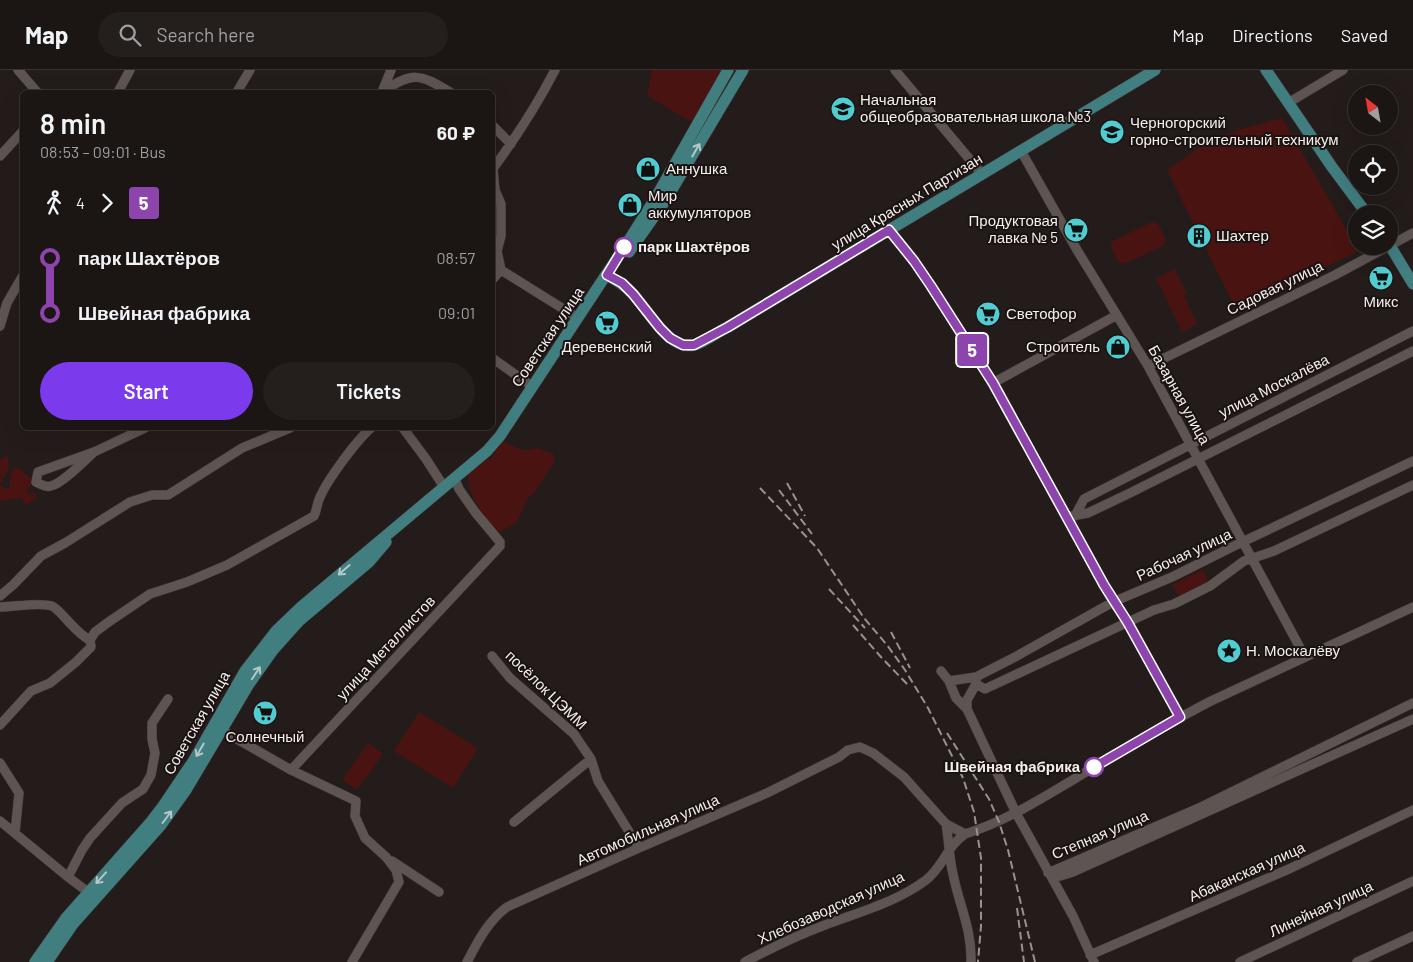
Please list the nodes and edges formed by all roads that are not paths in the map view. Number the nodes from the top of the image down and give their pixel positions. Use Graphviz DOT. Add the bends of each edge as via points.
graph roads {
  1 [pos="18,70"];
  2 [pos="130,70"];
  3 [pos="250,70"];
  4 [pos="391,70"];
  5 [pos="555,70"];
  6 [pos="728,70"];
  7 [pos="743,70"];
  8 [pos="895,70"];
  9 [pos="1155,70"];
  10 [pos="1266,70"];
  11 [pos="1343,70"];
  12 [pos="35,90"];
  13 [pos="119,90"];
  14 [pos="238,90"];
  15 [pos="383,90"];
  16 [pos="385,90"];
  17 [pos="446,90"];
  18 [pos="1288,103"];
  19 [pos="495,129"];
  20 [pos="20,134"];
  21 [pos="511,144"];
  22 [pos="1021,151"];
  23 [pos="0,156"];
  24 [pos="495,166"];
  25 [pos="982,174"];
  26 [pos="495,190"];
  27 [pos="1361,205"];
  28 [pos="889,230"];
  29 [pos="1413,233"];
  30 [pos="1398,240"];
  31 [pos="1371,255"];
  32 [pos="1395,255"];
  33 [pos="501,270"];
  34 [pos="607,275"];
  35 [pos="495,277"];
  36 [pos="20,280"];
  37 [pos="1413,284"];
  38 [pos="1117,315"];
  39 [pos="578,318"];
  40 [pos="0,326"];
  41 [pos="1413,331"];
  42 [pos="1413,351"];
  43 [pos="495,360"];
  44 [pos="1148,366"];
  45 [pos="993,383"];
  46 [pos="533,387"];
  47 [pos="141,430"];
  48 [pos="285,430"];
  49 [pos="369,430"];
  50 [pos="404,430"];
  51 [pos="1190,444"];
  52 [pos="94,452"];
  53 [pos="1198,460"];
  54 [pos="1413,461"];
  55 [pos="455,479"];
  56 [pos="1413,486"];
  57 [pos="444,488"];
  58 [pos="1065,516"];
  59 [pos="1074,516"];
  60 [pos="1242,543"];
  61 [pos="1252,558"];
  62 [pos="0,596"];
  63 [pos="1113,602"];
  64 [pos="0,607"];
  65 [pos="1413,607"];
  66 [pos="1128,623"];
  67 [pos="90,640"];
  68 [pos="492,656"];
  69 [pos="1305,657"];
  70 [pos="941,671"];
  71 [pos="976,680"];
  72 [pos="949,681"];
  73 [pos="168,699"];
  74 [pos="1413,703"];
  75 [pos="967,709"];
  76 [pos="1180,717"];
  77 [pos="1413,719"];
  78 [pos="0,725"];
  79 [pos="218,728"];
  80 [pos="591,759"];
  81 [pos="0,762"];
  82 [pos="291,770"];
  83 [pos="1413,810"];
  84 [pos="1016,813"];
  85 [pos="514,822"];
  86 [pos="1,824"];
  87 [pos="946,824"];
  88 [pos="15,833"];
  89 [pos="965,834"];
  90 [pos="639,848"];
  91 [pos="950,849"];
  92 [pos="386,857"];
  93 [pos="1048,873"];
  94 [pos="68,877"];
  95 [pos="1413,881"];
  96 [pos="88,892"];
  97 [pos="439,892"];
  98 [pos="1413,936"];
  99 [pos="1092,958"];
  100 [pos="36,962"];
  101 [pos="47,962"];
  102 [pos="352,962"];
  103 [pos="467,962"];
  104 [pos="745,962"];
  105 [pos="971,962"];
  106 [pos="1240,962"];
  107 [pos="1357,962"];
  1 -- 12 [label="street"];
  2 -- 13 [label="street"];
  3 -- 14 [label="street"];
  4 -- 15 [label="street"];
  5 -- 21 [label="street"];
  6 -- 34 [label="main road, Советская улица" via="655,199"];
  34 -- 7 [label="main road, Советская улица, one-way" via="635,245 667,198"];
  8 -- 25 [label="street"];
  9 -- 22 [label="main road, улица Красных Партизан"];
  10 -- 18 [label="main road"];
  11 -- 18 [label="street"];
  16 -- 17 [label="street" via="398,81 425,78"];
  18 -- 27 [label="main road"];
  19 -- 21 [label="street"];
  20 -- 23 [label="street"];
  21 -- 24 [label="street"];
  22 -- 25 [label="main road, улица Красных Партизан"];
  22 -- 38 [label="street, Базарная улица"];
  25 -- 28 [label="main road, улица Красных Партизан"];
  26 -- 33 [label="street" via="501,204 501,236 497,251"];
  28 -- 34 [label="main road, улица Красных Партизан" via="694,345 683,345 670,338 633,294"];
  28 -- 45 [label="street" via="931,286"];
  29 -- 30 [label="street, Садовая улица"];
  31 -- 44 [label="street, Садовая улица"];
  32 -- 37 [label="main road"];
  33 -- 35 [label="street"];
  33 -- 39 [label="street"];
  34 -- 39 [label="main road, Советская улица"];
  36 -- 40 [label="street" via="7,303"];
  38 -- 44 [label="street, Базарная улица"];
  38 -- 45 [label="street"];
  39 -- 46 [label="main road, Советская улица"];
  41 -- 51 [label="street, улица Москалёва"];
  42 -- 53 [label="street"];
  43 -- 46 [label="street"];
  44 -- 51 [label="street, Базарная улица"];
  45 -- 58 [label="street"];
  46 -- 55 [label="main road, Советская улица" via="500,436"];
  47 -- 52 [label="street"];
  48 -- 62 [label="street" via="222,459 168,495 152,495 130,502 41,556"];
  49 -- 67 [label="street" via="319,499 314,516 227,565 150,594 110,621"];
  50 -- 57 [label="street"];
  51 -- 53 [label="street, Базарная улица"];
  51 -- 59 [label="street, улица Москалёва" via="1084,499"];
  52 -- 52 [label="street" via="38,472 36,482 51,486 73,472"];
  53 -- 59 [label="street" via="1088,513"];
  53 -- 60 [label="street, Базарная улица"];
  54 -- 60 [label="street, Рабочая улица"];
  55 -- 57 [label="main road, Советская улица"];
  55 -- 82 [label="street, улица Металлистов" via="500,546"];
  56 -- 61 [label="street, Рабочая улица" via="1274,551"];
  57 -- 79 [label="main road, Советская улица" via="276,631 245,671 235,698"];
  58 -- 59 [label="street"];
  58 -- 63 [label="street"];
  60 -- 61 [label="street, Базарная улица"];
  60 -- 63 [label="street, Рабочая улица"];
  61 -- 66 [label="street, Рабочая улица" via="1210,586"];
  61 -- 69 [label="street, Базарная улица"];
  63 -- 66 [label="street"];
  63 -- 71 [label="street, Рабочая улица"];
  64 -- 67 [label="street" via="53,606"];
  65 -- 69 [label="street"];
  66 -- 71 [label="street, Рабочая улица" via="985,689"];
  66 -- 76 [label="street"];
  67 -- 78 [label="street" via="91,647 76,662 50,683 31,692"];
  68 -- 80 [label="street, посёлок ЦЭММ" via="510,678 574,734"];
  69 -- 76 [label="street"];
  70 -- 72 [label="street"];
  71 -- 72 [label="street"];
  71 -- 75 [label="street" via="967,700"];
  72 -- 75 [label="street" via="956,698"];
  73 -- 94 [label="street" via="152,723 155,752 151,775 143,789 122,803 90,838"];
  74 -- 93 [label="street, Степная улица" via="1199,808"];
  75 -- 84 [label="street"];
  76 -- 84 [label="street"];
  77 -- 93 [label="street, Степная улица" via="1073,872 1060,876"];
  79 -- 82 [label="street"];
  79 -- 96 [label="main road, Советская улица, one-way" via="150,824"];
  101 -- 79 [label="main road, Советская улица, one-way" via="73,924 161,825 186,790"];
  80 -- 85 [label="street"];
  80 -- 90 [label="street, посёлок ЦЭММ" via="598,781"];
  81 -- 88 [label="street" via="19,792"];
  82 -- 92 [label="street" via="356,801 355,816 365,838"];
  83 -- 99 [label="street, Абаканская улица"];
  84 -- 89 [label="street"];
  84 -- 93 [label="street"];
  86 -- 88 [label="street"];
  87 -- 89 [label="street"];
  87 -- 90 [label="street, Автомобильная улица" via="904,777 860,746 768,793"];
  87 -- 91 [label="street"];
  88 -- 94 [label="street"];
  89 -- 91 [label="street, Хлебозаводская улица"];
  90 -- 103 [label="street, Автомобильная улица" via="508,907 492,920"];
  91 -- 104 [label="street, Хлебозаводская улица" via="934,873 904,894"];
  91 -- 105 [label="street" via="953,875 966,921"];
  92 -- 97 [label="street"];
  92 -- 102 [label="street" via="396,870 399,882"];
  93 -- 99 [label="street"];
  94 -- 96 [label="street"];
  95 -- 106 [label="street, Линейная улица"];
  96 -- 100 [label="main road, Советская улица"];
  98 -- 107 [label="street"];
}
